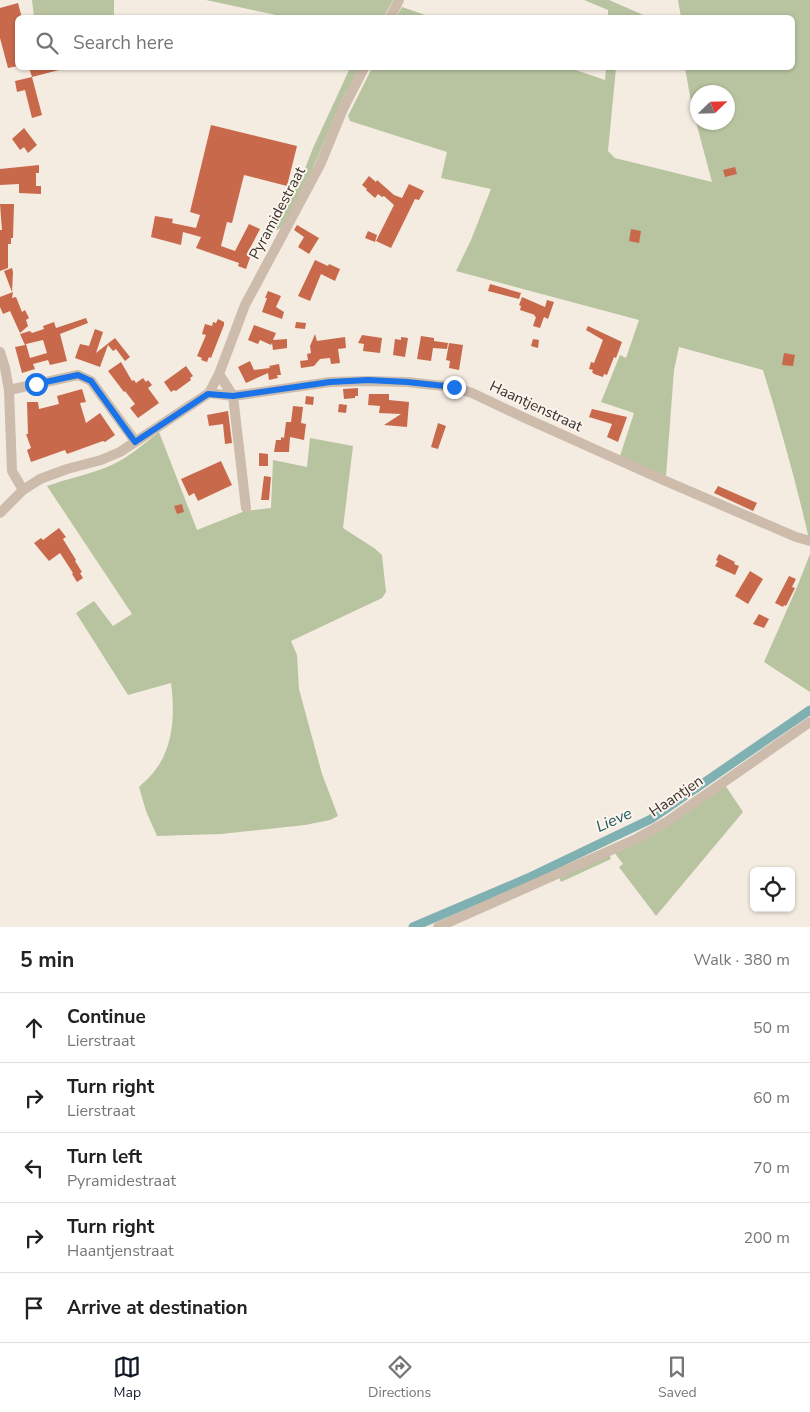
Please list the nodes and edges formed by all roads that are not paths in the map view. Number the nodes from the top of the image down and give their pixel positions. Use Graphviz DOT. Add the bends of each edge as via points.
graph roads {
  1 [pos="399,0"];
  2 [pos="392,15"];
  3 [pos="363,70"];
  4 [pos="0,352"];
  5 [pos="219,374"];
  6 [pos="8,390"];
  7 [pos="208,394"];
  8 [pos="233,396"];
  9 [pos="5,406"];
  10 [pos="135,442"];
  11 [pos="24,490"];
  12 [pos="246,508"];
  13 [pos="0,513"];
  14 [pos="810,541"];
  15 [pos="810,722"];
  16 [pos="438,927"];
  1 -- 2 [label="street"];
  3 -- 5 [label="street, Pyramidestraat" via="320,165 245,306"];
  4 -- 6 [label="street"];
  5 -- 7 [label="street, Pyramidestraat"];
  5 -- 8 [label="street"];
  6 -- 9 [label="street"];
  6 -- 10 [label="street" via="78,375 91,381"];
  7 -- 8 [label="street, Haantjenstraat"];
  7 -- 10 [label="street, Pyramidestraat"];
  8 -- 12 [label="street"];
  8 -- 14 [label="street, Haantjenstraat" via="368,380 454,387"];
  9 -- 11 [label="street" via="12,471"];
  10 -- 11 [label="street, Pyramidestraat" via="101,460 40,479"];
  11 -- 13 [label="street, Pyramidestraat"];
  15 -- 16 [label="street, Haantjen" via="665,823 636,839"];
}
